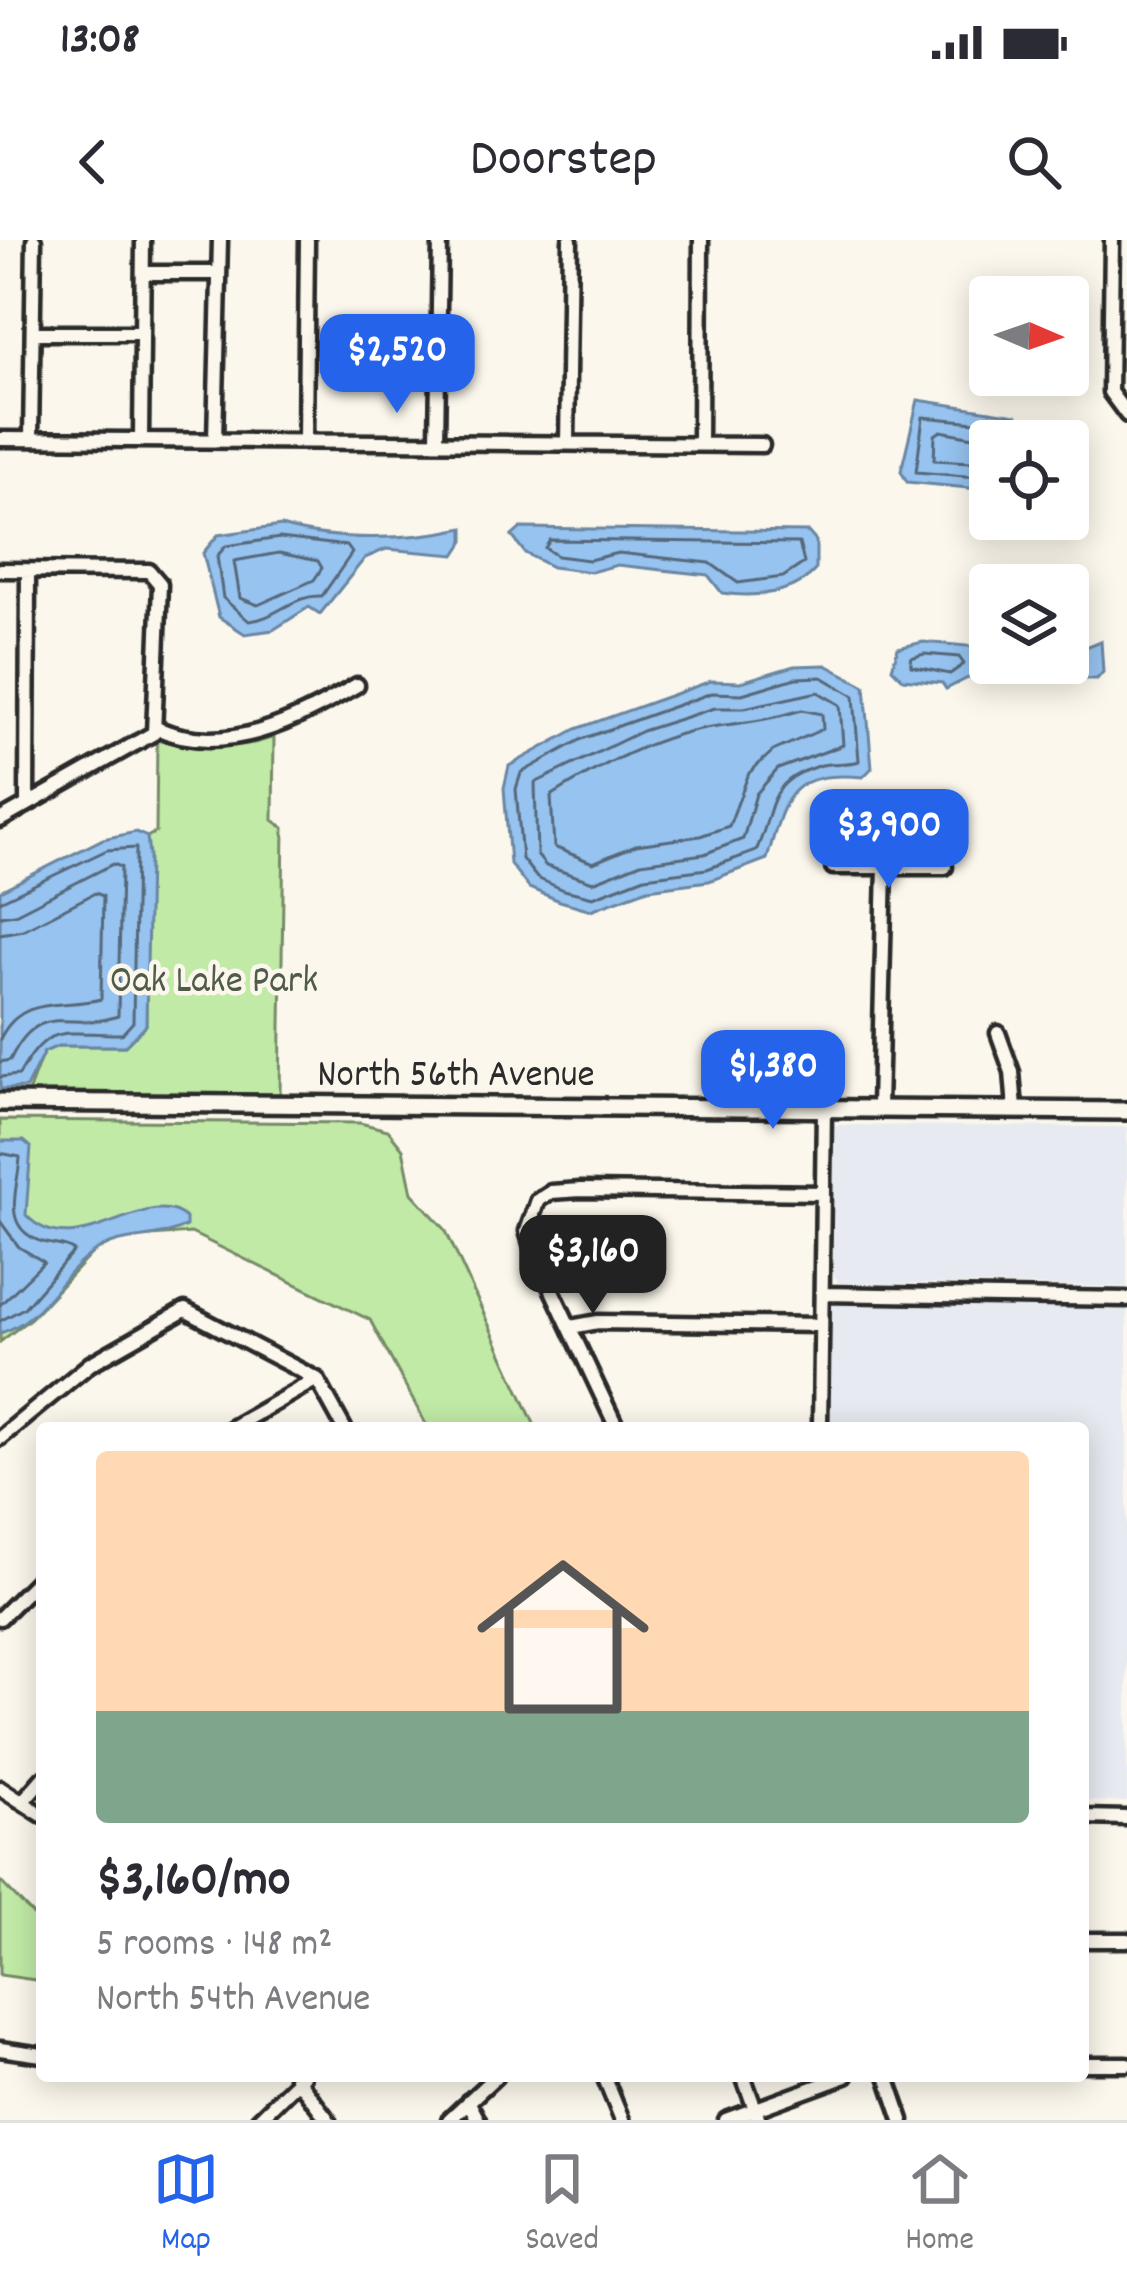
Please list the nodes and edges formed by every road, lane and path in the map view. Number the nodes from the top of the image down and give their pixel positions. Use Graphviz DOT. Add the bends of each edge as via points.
graph roads {
  1 [pos="34,240"];
  2 [pos="143,240"];
  3 [pos="220,240"];
  4 [pos="307,240"];
  5 [pos="440,240"];
  6 [pos="570,240"];
  7 [pos="701,240"];
  8 [pos="1112,240"];
  9 [pos="143,273"];
  10 [pos="219,273"];
  11 [pos="33,333"];
  12 [pos="142,333"];
  13 [pos="1127,416"];
  14 [pos="31,438"];
  15 [pos="0,439"];
  16 [pos="141,439"];
  17 [pos="214,440"];
  18 [pos="305,440"];
  19 [pos="437,441"];
  20 [pos="568,442"];
  21 [pos="700,443"];
  22 [pos="762,445"];
  23 [pos="0,570"];
  24 [pos="28,571"];
  25 [pos="357,685"];
  26 [pos="155,730"];
  27 [pos="27,805"];
  28 [pos="0,820"];
  29 [pos="833,867"];
  30 [pos="885,867"];
  31 [pos="945,867"];
  32 [pos="998,1033"];
  33 [pos="0,1102"];
  34 [pos="824,1107"];
  35 [pos="879,1107"];
  36 [pos="1015,1109"];
  37 [pos="1127,1111"];
  38 [pos="823,1193"];
  39 [pos="822,1294"];
  40 [pos="1127,1299"];
  41 [pos="820,1324"];
  42 [pos="572,1327"];
  43 [pos="317,1379"];
  44 [pos="242,1422"];
  45 [pos="341,1422"];
  46 [pos="614,1422"];
  47 [pos="820,1422"];
  48 [pos="0,1438"];
  49 [pos="36,1582"];
  50 [pos="0,1618"];
  51 [pos="36,1786"];
  52 [pos="0,1788"];
  53 [pos="24,1800"];
  54 [pos="36,1810"];
  55 [pos="1089,1817"];
  56 [pos="1127,1818"];
  57 [pos="1089,1940"];
  58 [pos="1127,1940"];
  59 [pos="0,2049"];
  60 [pos="36,2054"];
  61 [pos="1089,2064"];
  62 [pos="1127,2064"];
  63 [pos="294,2082"];
  64 [pos="301,2082"];
  65 [pos="489,2082"];
  66 [pos="606,2082"];
  67 [pos="745,2082"];
  68 [pos="832,2082"];
  69 [pos="889,2082"];
  70 [pos="468,2101"];
  71 [pos="757,2115"];
  72 [pos="257,2120"];
  73 [pos="328,2120"];
  74 [pos="449,2120"];
  75 [pos="478,2120"];
  76 [pos="622,2120"];
  77 [pos="726,2120"];
  78 [pos="902,2120"];
  1 -- 11 [label="street"];
  2 -- 9 [label="street"];
  3 -- 10 [label="street"];
  4 -- 18 [label="street"];
  5 -- 19 [label="street"];
  6 -- 20 [label="street"];
  7 -- 21 [label="street"];
  8 -- 13 [label="street" via="1110,392"];
  9 -- 10 [label="street"];
  9 -- 12 [label="street"];
  10 -- 17 [label="street"];
  11 -- 12 [label="street"];
  11 -- 14 [label="street"];
  12 -- 16 [label="street"];
  14 -- 15 [label="street"];
  14 -- 16 [label="street"];
  16 -- 17 [label="street"];
  17 -- 18 [label="street"];
  18 -- 19 [label="street"];
  19 -- 20 [label="street"];
  20 -- 21 [label="street"];
  21 -- 22 [label="street"];
  23 -- 24 [label="street"];
  24 -- 26 [label="street" via="157,574"];
  24 -- 27 [label="street"];
  25 -- 26 [label="street" via="257,735 182,739"];
  26 -- 27 [label="street"];
  27 -- 28 [label="street"];
  29 -- 30 [label="street"];
  30 -- 31 [label="street"];
  30 -- 35 [label="street"];
  32 -- 36 [label="street"];
  33 -- 34 [label="street, North 56th Avenue"];
  34 -- 35 [label="street, North 56th Avenue"];
  34 -- 38 [label="street"];
  35 -- 36 [label="street, North 56th Avenue"];
  36 -- 37 [label="street, North 56th Avenue"];
  38 -- 39 [label="street"];
  38 -- 42 [label="street" via="551,1192 530,1212 533,1250"];
  39 -- 40 [label="street"];
  39 -- 41 [label="street"];
  41 -- 42 [label="street"];
  41 -- 47 [label="street"];
  42 -- 46 [label="street"];
  43 -- 44 [label="street"];
  43 -- 45 [label="street"];
  43 -- 48 [label="street" via="185,1310 90,1364"];
  49 -- 50 [label="street"];
  51 -- 53 [label="street"];
  52 -- 53 [label="street"];
  53 -- 54 [label="street"];
  55 -- 56 [label="street"];
  57 -- 58 [label="street"];
  59 -- 60 [label="street"];
  61 -- 62 [label="street"];
  63 -- 72 [label="street"];
  64 -- 73 [label="street"];
  65 -- 70 [label="street"];
  66 -- 76 [label="street"];
  67 -- 71 [label="street"];
  68 -- 71 [label="street"];
  69 -- 78 [label="street"];
  70 -- 74 [label="street"];
  70 -- 75 [label="street"];
  71 -- 77 [label="street"];
}
